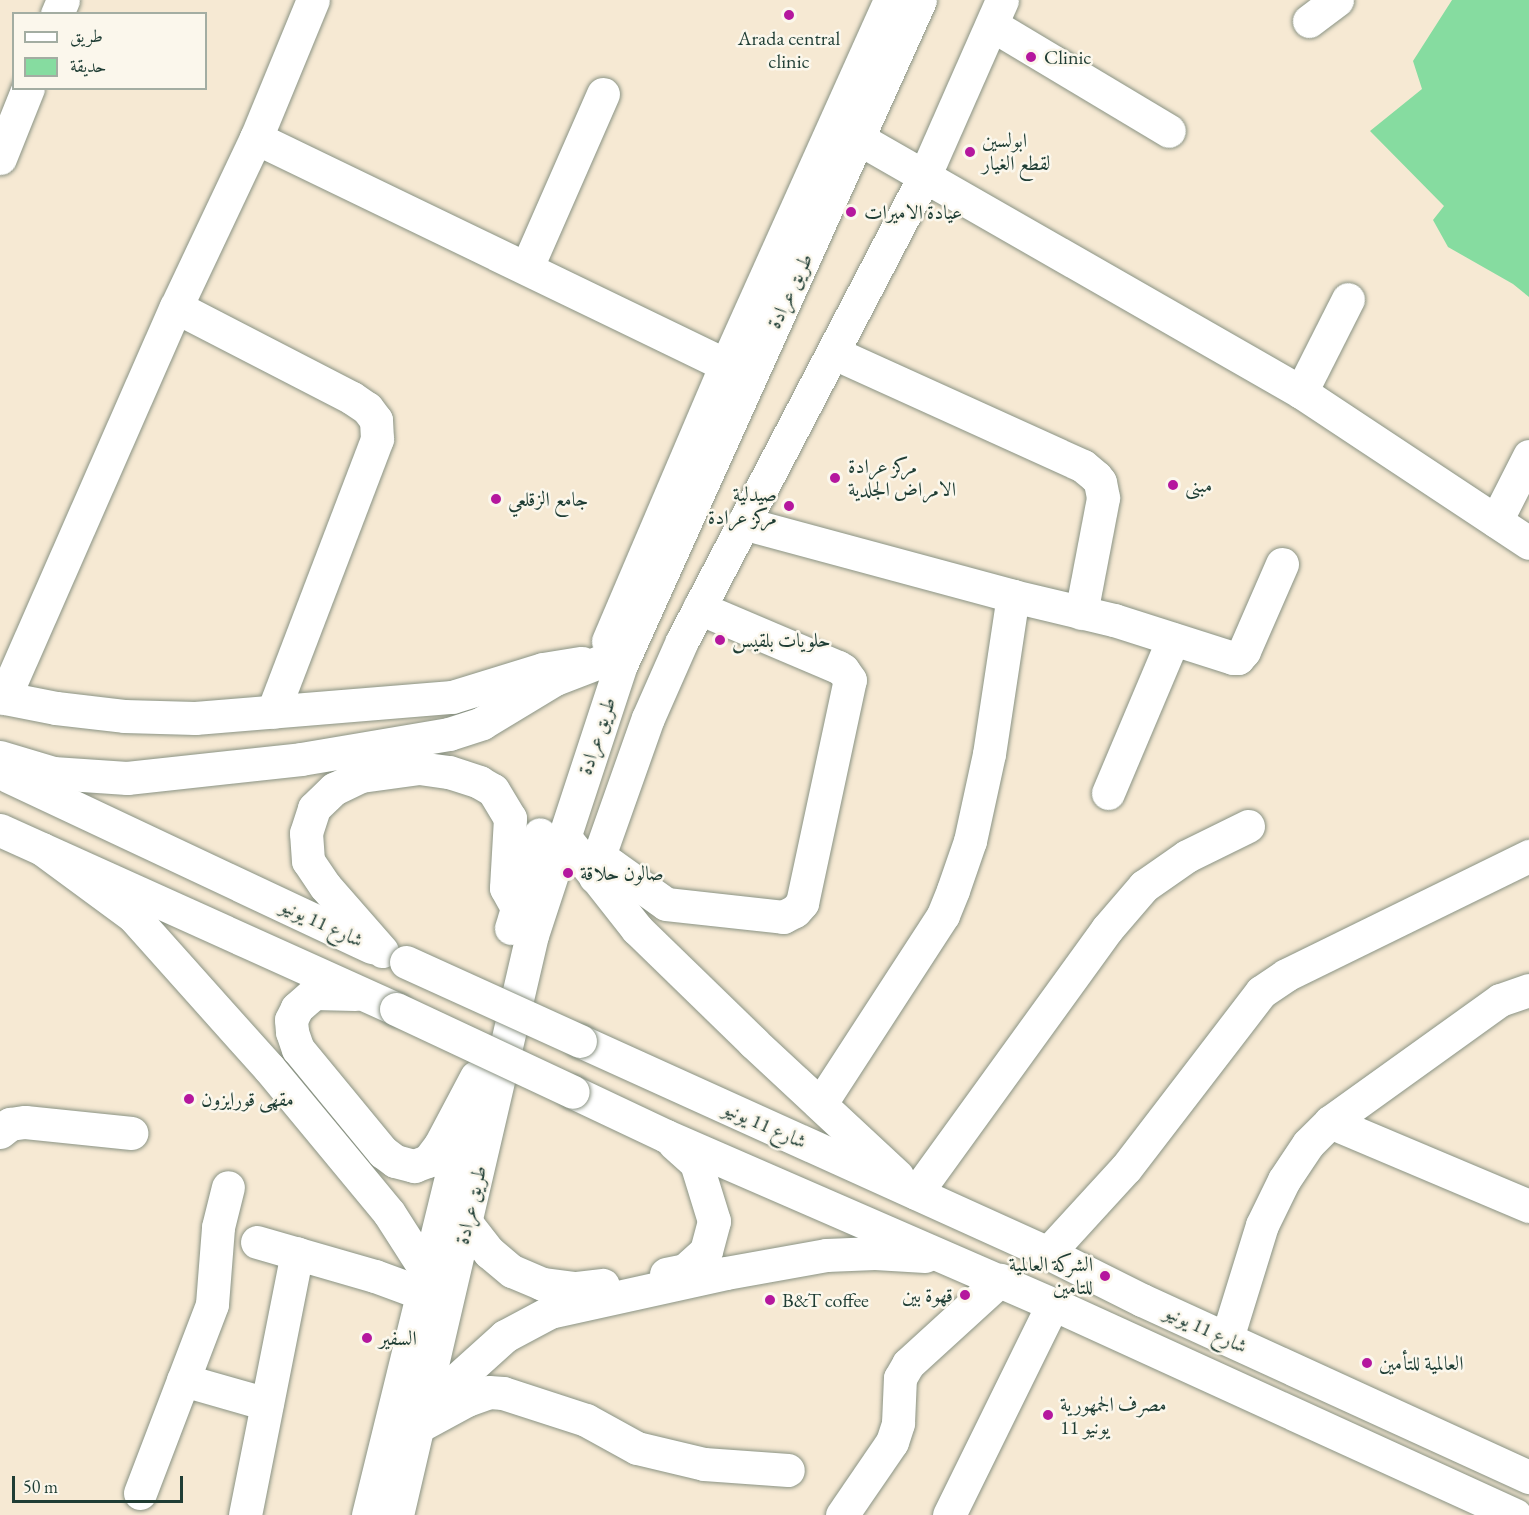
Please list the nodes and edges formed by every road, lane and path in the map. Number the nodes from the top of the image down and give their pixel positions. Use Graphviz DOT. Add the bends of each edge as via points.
graph roads {
  1 [pos="313,0"];
  2 [pos="890,0"];
  3 [pos="920,0"];
  4 [pos="1337,0"];
  5 [pos="997,12"];
  6 [pos="1309,21"];
  7 [pos="27,90"];
  8 [pos="603,94"];
  9 [pos="1169,131"];
  10 [pos="847,132"];
  11 [pos="256,138"];
  12 [pos="0,158"];
  13 [pos="924,177"];
  14 [pos="526,267"];
  15 [pos="1348,299"];
  16 [pos="176,307"];
  17 [pos="834,353"];
  18 [pos="726,365"];
  19 [pos="1301,392"];
  20 [pos="1529,456"];
  21 [pos="1496,521"];
  22 [pos="743,523"];
  23 [pos="1529,543"];
  24 [pos="1282,564"];
  25 [pos="1013,596"];
  26 [pos="699,608"];
  27 [pos="1081,613"];
  28 [pos="1173,639"];
  29 [pos="611,664"];
  30 [pos="2,697"];
  31 [pos="273,712"];
  32 [pos="0,757"];
  33 [pos="0,772"];
  34 [pos="1108,793"];
  35 [pos="1248,826"];
  36 [pos="0,830"];
  37 [pos="563,835"];
  38 [pos="42,849"];
  39 [pos="1529,856"];
  40 [pos="597,866"];
  41 [pos="516,906"];
  42 [pos="394,957"];
  43 [pos="1529,990"];
  44 [pos="365,994"];
  45 [pos="476,1077"];
  46 [pos="821,1103"];
  47 [pos="1330,1122"];
  48 [pos="0,1132"];
  49 [pos="131,1133"];
  50 [pos="666,1136"];
  51 [pos="228,1187"];
  52 [pos="916,1193"];
  53 [pos="1529,1206"];
  54 [pos="467,1224"];
  55 [pos="257,1242"];
  56 [pos="297,1253"];
  57 [pos="1048,1253"];
  58 [pos="947,1257"];
  59 [pos="1000,1280"];
  60 [pos="426,1284"];
  61 [pos="1053,1304"];
  62 [pos="1227,1338"];
  63 [pos="183,1380"];
  64 [pos="267,1404"];
  65 [pos="421,1417"];
  66 [pos="788,1470"];
  67 [pos="1529,1477"];
  68 [pos="140,1493"];
  69 [pos="245,1515"];
  70 [pos="368,1515"];
  71 [pos="398,1515"];
  72 [pos="842,1515"];
  73 [pos="949,1515"];
  74 [pos="1515,1515"];
  1 -- 11 [label="main road"];
  2 -- 10 [label="main road, طريق عرادة"];
  3 -- 10 [label="main road, طريق عرادة"];
  4 -- 6 [label="main road"];
  5 -- 9 [label="main road"];
  5 -- 13 [label="main road"];
  7 -- 12 [label="main road"];
  8 -- 14 [label="main road"];
  10 -- 13 [label="main road"];
  10 -- 18 [label="main road, طريق عرادة"];
  10 -- 29 [label="main road, طريق عرادة"];
  11 -- 14 [label="main road"];
  11 -- 16 [label="main road"];
  13 -- 17 [label="main road"];
  13 -- 19 [label="main road"];
  14 -- 18 [label="main road"];
  15 -- 19 [label="main road"];
  16 -- 30 [label="main road"];
  16 -- 31 [label="main road" via="352,398 376,420 377,439"];
  17 -- 22 [label="main road"];
  17 -- 27 [label="main road" via="1083,466 1096,477 1103,498"];
  18 -- 29 [label="main road, طريق عرادة" via="612,626"];
  19 -- 21 [label="main road"];
  20 -- 21 [label="main road"];
  21 -- 23 [label="main road"];
  22 -- 25 [label="main road"];
  22 -- 26 [label="main road"];
  24 -- 28 [label="main road" via="1238,658"];
  25 -- 27 [label="main road"];
  25 -- 46 [label="main road" via="987,764 970,841 953,890 943,915"];
  26 -- 40 [label="main road" via="648,718"];
  26 -- 40 [label="main road" via="838,667 850,680 802,903 783,917 666,904"];
  27 -- 28 [label="main road"];
  28 -- 34 [label="main road"];
  29 -- 31 [label="main road" via="543,669 452,698"];
  29 -- 32 [label="main road" via="555,679 482,723 449,734 301,759 127,778 53,773"];
  29 -- 37 [label="main road, طريق عرادة"];
  29 -- 41 [label="main road, طريق عرادة"];
  30 -- 31 [label="main road" via="56,708 160,718"];
  33 -- 42 [label="main road, شارع 11 يونيو"];
  35 -- 52 [label="main road" via="1187,856 1144,886 1107,929"];
  36 -- 38 [label="main road, شارع 11 يونيو"];
  37 -- 40 [label="main road"];
  37 -- 54 [label="main road, طريق عرادة" via="532,935"];
  38 -- 44 [label="main road, شارع 11 يونيو"];
  38 -- 60 [label="main road" via="133,916 269,1068 389,1214"];
  39 -- 57 [label="main road" via="1268,987 1126,1168"];
  40 -- 46 [label="main road" via="637,929"];
  41 -- 42 [label="main road" via="506,888 510,818 493,790 449,772 361,776 334,789 314,808 306,833 308,861 325,886"];
  41 -- 45 [label="main road, طريق عرادة"];
  42 -- 52 [label="main road, شارع 11 يونيو, bridge"];
  43 -- 47 [label="main road" via="1500,1000"];
  44 -- 45 [label="main road" via="314,993 297,1008 291,1020 292,1032 298,1049 394,1161 414,1166 428,1161"];
  44 -- 50 [label="main road, شارع 11 يونيو, bridge"];
  45 -- 60 [label="main road, طريق عرادة"];
  46 -- 52 [label="main road"];
  47 -- 53 [label="main road"];
  47 -- 62 [label="main road" via="1296,1162 1262,1225"];
  48 -- 49 [label="main road" via="10,1124 25,1122"];
  50 -- 54 [label="main road" via="696,1163 714,1221 706,1251 685,1270 577,1288 542,1284 512,1271 489,1252"];
  50 -- 58 [label="main road, شارع 11 يونيو"];
  51 -- 63 [label="main road" via="218,1227 212,1304"];
  52 -- 57 [label="main road, شارع 11 يونيو"];
  54 -- 65 [label="main road, طريق عرادة"];
  55 -- 56 [label="main road"];
  56 -- 60 [label="main road" via="375,1276"];
  56 -- 64 [label="main road"];
  57 -- 62 [label="main road, شارع 11 يونيو"];
  58 -- 59 [label="main road, شارع 11 يونيو"];
  58 -- 65 [label="main road" via="826,1255 550,1312 505,1336"];
  59 -- 61 [label="main road, شارع 11 يونيو"];
  59 -- 72 [label="main road" via="908,1364 900,1378 898,1423 892,1442"];
  60 -- 70 [label="main road, طريق عرادة"];
  61 -- 73 [label="main road"];
  61 -- 74 [label="main road, شارع 11 يونيو"];
  62 -- 67 [label="main road, شارع 11 يونيو"];
  63 -- 64 [label="main road"];
  63 -- 68 [label="main road"];
  64 -- 69 [label="main road"];
  65 -- 66 [label="main road" via="489,1392 503,1393 586,1420 638,1448 704,1464"];
  65 -- 71 [label="main road, طريق عرادة"];
}
